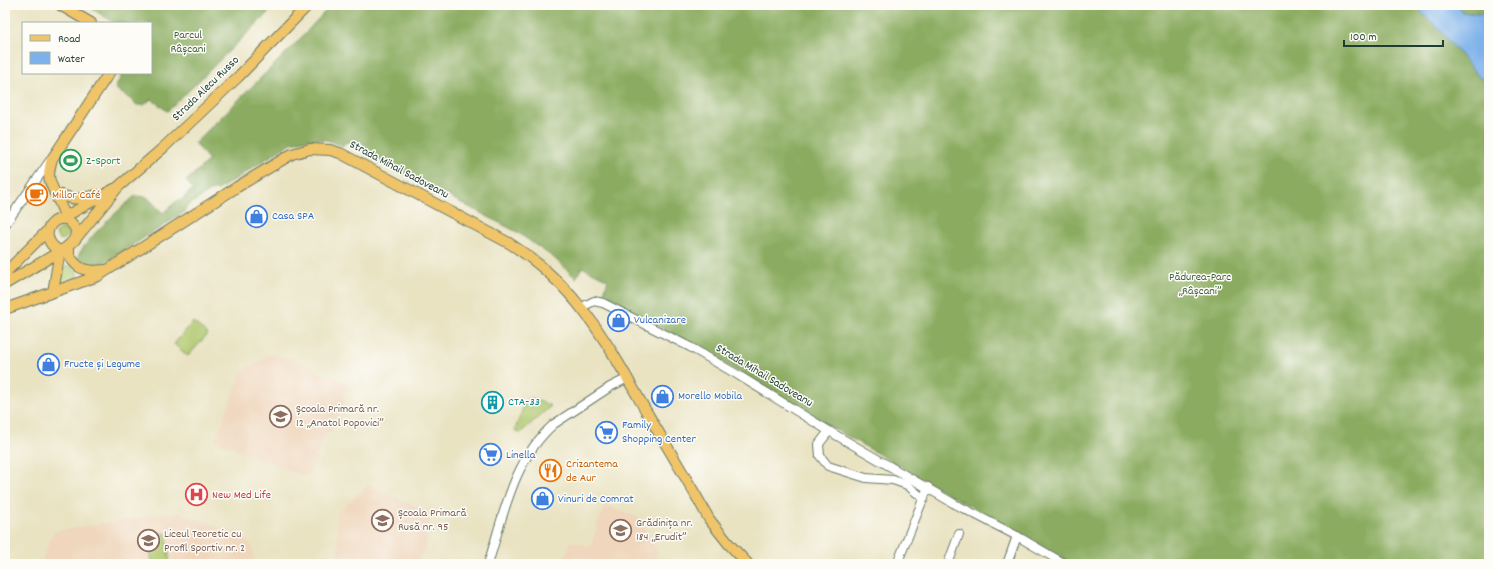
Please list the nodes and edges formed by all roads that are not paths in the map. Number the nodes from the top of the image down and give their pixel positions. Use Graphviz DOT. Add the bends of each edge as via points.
graph roads {
  1 [pos="60,5"];
  2 [pos="308,5"];
  3 [pos="89,22"];
  4 [pos="108,74"];
  5 [pos="52,159"];
  6 [pos="118,187"];
  7 [pos="106,192"];
  8 [pos="55,193"];
  9 [pos="59,222"];
  10 [pos="5,225"];
  11 [pos="71,244"];
  12 [pos="60,251"];
  13 [pos="78,268"];
  14 [pos="108,269"];
  15 [pos="5,274"];
  16 [pos="56,280"];
  17 [pos="5,284"];
  18 [pos="69,286"];
  19 [pos="53,292"];
  20 [pos="582,307"];
  21 [pos="5,309"];
  22 [pos="628,378"];
  23 [pos="829,431"];
  24 [pos="928,488"];
  25 [pos="924,499"];
  26 [pos="959,534"];
  27 [pos="1016,536"];
  28 [pos="488,564"];
  29 [pos="748,564"];
  30 [pos="897,564"];
  31 [pos="948,564"];
  32 [pos="1007,564"];
  33 [pos="1065,564"];
  1 -- 3 [label="main road"];
  2 -- 6 [label="main road, Strada Alecu Russo" via="222,92"];
  4 -- 5 [label="main road"];
  5 -- 8 [label="main road" via="49,180"];
  5 -- 10 [label="street"];
  6 -- 7 [label="main road, Strada Alecu Russo"];
  6 -- 11 [label="main road, Strada Alecu Russo"];
  7 -- 8 [label="main road" via="78,200"];
  7 -- 9 [label="main road, Strada Alecu Russo"];
  8 -- 9 [label="main road"];
  8 -- 9 [label="main road"];
  9 -- 11 [label="main road" via="73,224 76,233"];
  9 -- 12 [label="main road" via="48,234 51,244"];
  9 -- 15 [label="main road, Strada Alecu Russo"];
  11 -- 12 [label="main road"];
  11 -- 13 [label="main road" via="69,255"];
  12 -- 16 [label="main road"];
  12 -- 17 [label="main road"];
  13 -- 14 [label="main road, Strada Mihail Sadoveanu" via="95,271"];
  13 -- 18 [label="main road" via="78,281"];
  14 -- 18 [label="main road, Strada Mihail Sadoveanu" via="98,276"];
  14 -- 20 [label="main road, Strada Mihail Sadoveanu" via="292,154 302,150 319,149 340,153 509,243 547,270"];
  16 -- 18 [label="main road" via="58,285"];
  16 -- 19 [label="main road"];
  18 -- 19 [label="main road, Strada Mihail Sadoveanu"];
  19 -- 21 [label="main road, Strada Mihail Sadoveanu"];
  20 -- 22 [label="main road, Strada Mihail Sadoveanu"];
  20 -- 23 [label="street, Strada Mihail Sadoveanu" via="594,301 603,303 690,347"];
  22 -- 28 [label="street" via="554,424 531,449 516,477"];
  22 -- 29 [label="main road, Strada Mihail Sadoveanu" via="710,518 728,543"];
  23 -- 24 [label="street, Strada Mihail Sadoveanu"];
  23 -- 25 [label="street" via="818,444 820,456 828,466 866,478 893,480 908,485"];
  24 -- 25 [label="street"];
  24 -- 27 [label="street, Strada Mihail Sadoveanu"];
  25 -- 30 [label="street"];
  26 -- 31 [label="street"];
  27 -- 32 [label="street"];
  27 -- 33 [label="street, Strada Mihail Sadoveanu"];
}
